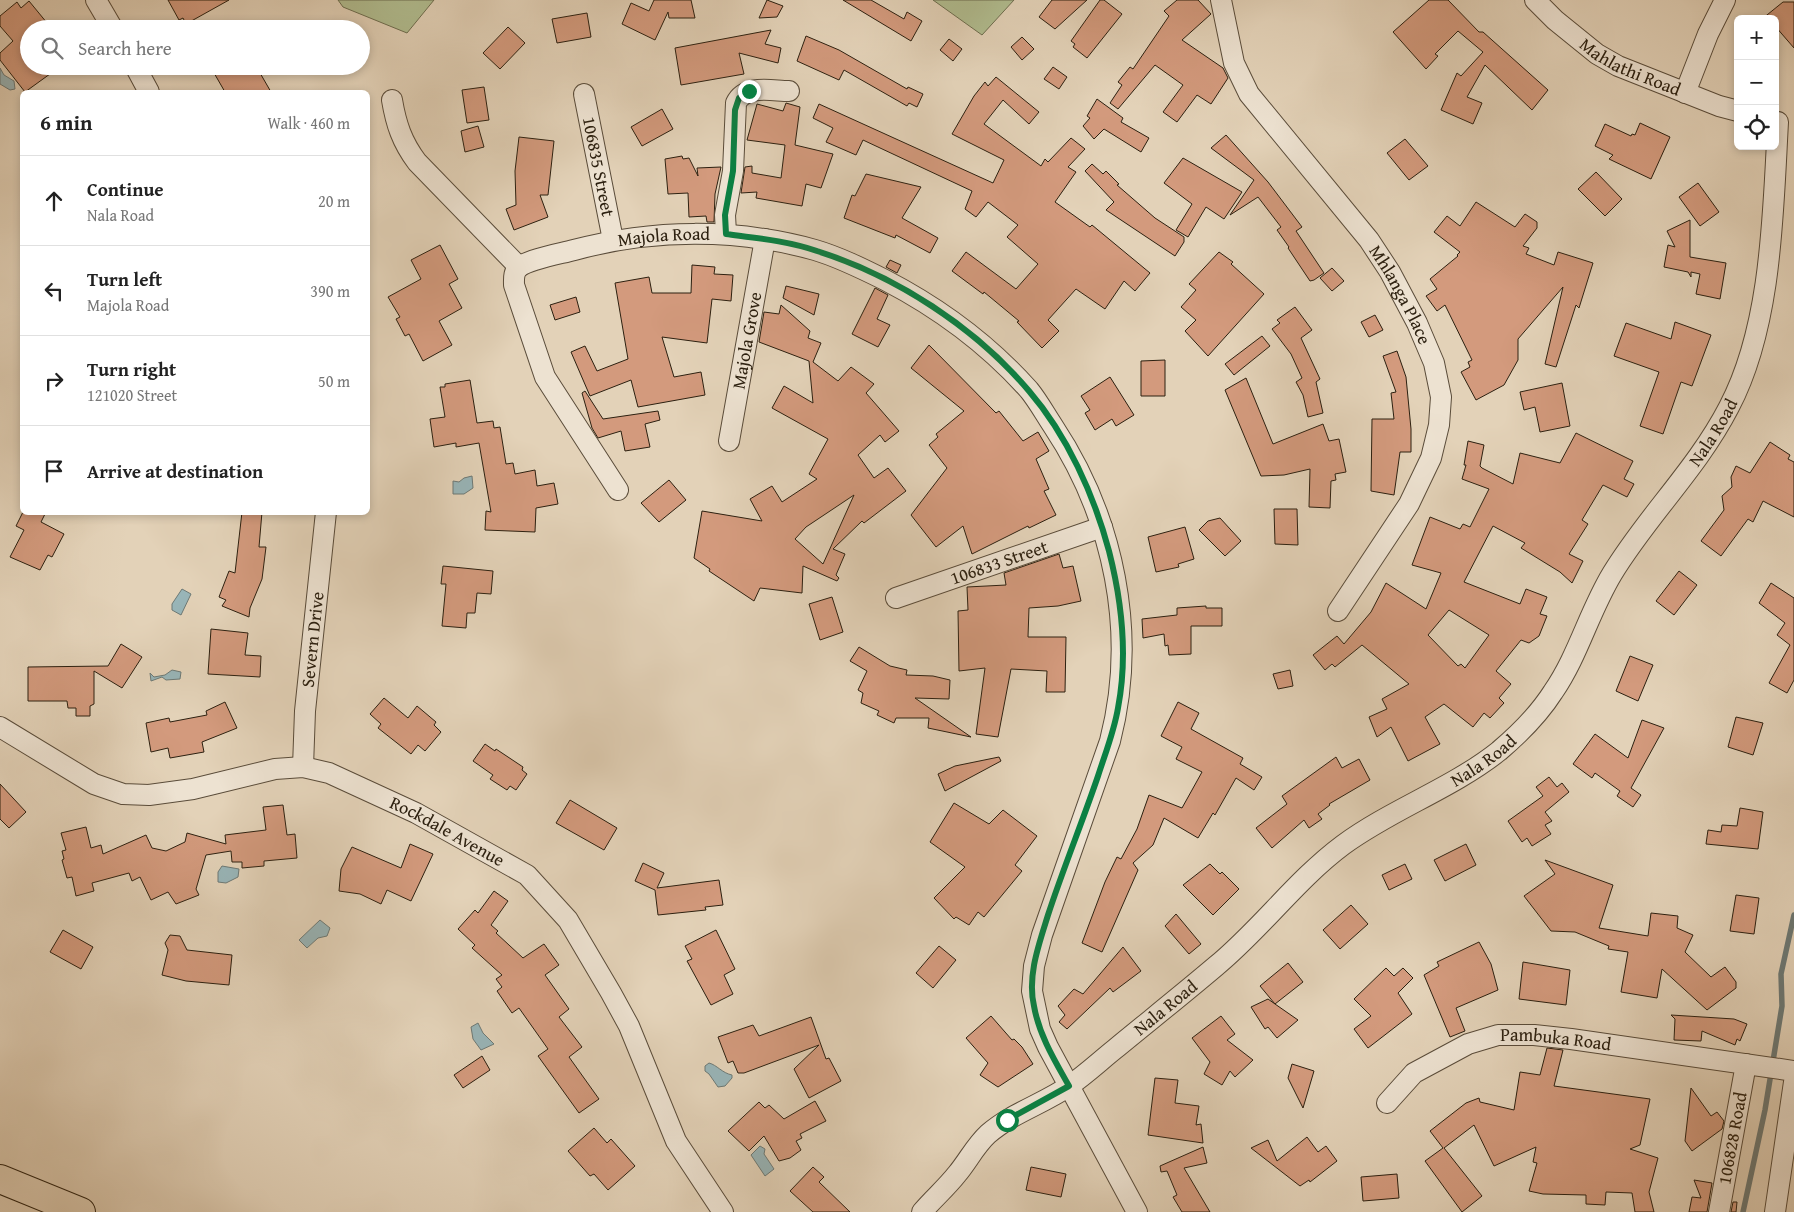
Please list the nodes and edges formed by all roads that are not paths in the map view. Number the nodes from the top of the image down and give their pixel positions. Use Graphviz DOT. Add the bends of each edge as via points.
graph roads {
  1 [pos="96,0"];
  2 [pos="1221,0"];
  3 [pos="1535,0"];
  4 [pos="1725,0"];
  5 [pos="108,20"];
  6 [pos="140,75"];
  7 [pos="149,90"];
  8 [pos="789,91"];
  9 [pos="584,94"];
  10 [pos="1686,94"];
  11 [pos="392,100"];
  12 [pos="1734,110"];
  13 [pos="1782,122"];
  14 [pos="726,234"];
  15 [pos="765,239"];
  16 [pos="613,240"];
  17 [pos="519,267"];
  18 [pos="729,441"];
  19 [pos="618,490"];
  20 [pos="326,515"];
  21 [pos="1102,527"];
  22 [pos="896,598"];
  23 [pos="1338,611"];
  24 [pos="0,727"];
  25 [pos="303,767"];
  26 [pos="1751,1065"];
  27 [pos="1792,1074"];
  28 [pos="1069,1086"];
  29 [pos="1387,1102"];
  30 [pos="0,1179"];
  31 [pos="81,1212"];
  32 [pos="723,1212"];
  33 [pos="922,1212"];
  34 [pos="1137,1212"];
  35 [pos="1719,1212"];
  36 [pos="1775,1212"];
  1 -- 5 [label="street"];
  2 -- 23 [label="street, Mhlanga Place" via="1234,63 1249,94 1369,240 1390,272 1431,355 1441,396 1439,425 1431,458 1409,504"];
  3 -- 10 [label="street, Mahlathi Road" via="1596,54"];
  4 -- 10 [label="street" via="1708,34"];
  6 -- 7 [label="street"];
  8 -- 14 [label="street" via="749,91 741,94 736,102"];
  9 -- 16 [label="street, 106835 Street"];
  10 -- 12 [label="street, Mahlathi Road"];
  11 -- 17 [label="street" via="403,143 417,162"];
  13 -- 28 [label="street, Nala Road" via="1769,265 1740,382 1729,408 1689,472 1612,574 1554,691 1538,712 1499,750 1456,779 1368,828 1317,866 1242,944"];
  14 -- 15 [label="street, Majola Road"];
  14 -- 16 [label="street, Majola Road"];
  15 -- 18 [label="street, Majola Grove"];
  15 -- 21 [label="street, Majola Road" via="816,250 910,293 956,323 994,354 1030,392 1075,460"];
  16 -- 17 [label="street, Majola Road"];
  17 -- 19 [label="street" via="514,274 514,285 545,377"];
  20 -- 25 [label="street, Severn Drive" via="306,702"];
  21 -- 22 [label="street, 106833 Street"];
  21 -- 28 [label="street, Majola Road" via="1120,610 1122,673 1118,708 1110,741 1042,935 1032,991 1040,1029"];
  24 -- 25 [label="street, Rockdale Avenue" via="94,784 123,794 166,793 275,769"];
  25 -- 32 [label="street, Rockdale Avenue" via="329,773 416,813 527,875 550,899 568,920 611,993 629,1026 676,1140"];
  26 -- 27 [label="street, Pambuka Road"];
  26 -- 29 [label="street, Pambuka Road" via="1562,1038 1498,1035 1468,1044 1414,1073"];
  26 -- 35 [label="street, 106828 Road"];
  27 -- 36 [label="street"];
  28 -- 33 [label="street, Nala Road" via="988,1134"];
  28 -- 34 [label="street, Majola Road"];
  30 -- 31 [label="highway"];
}
